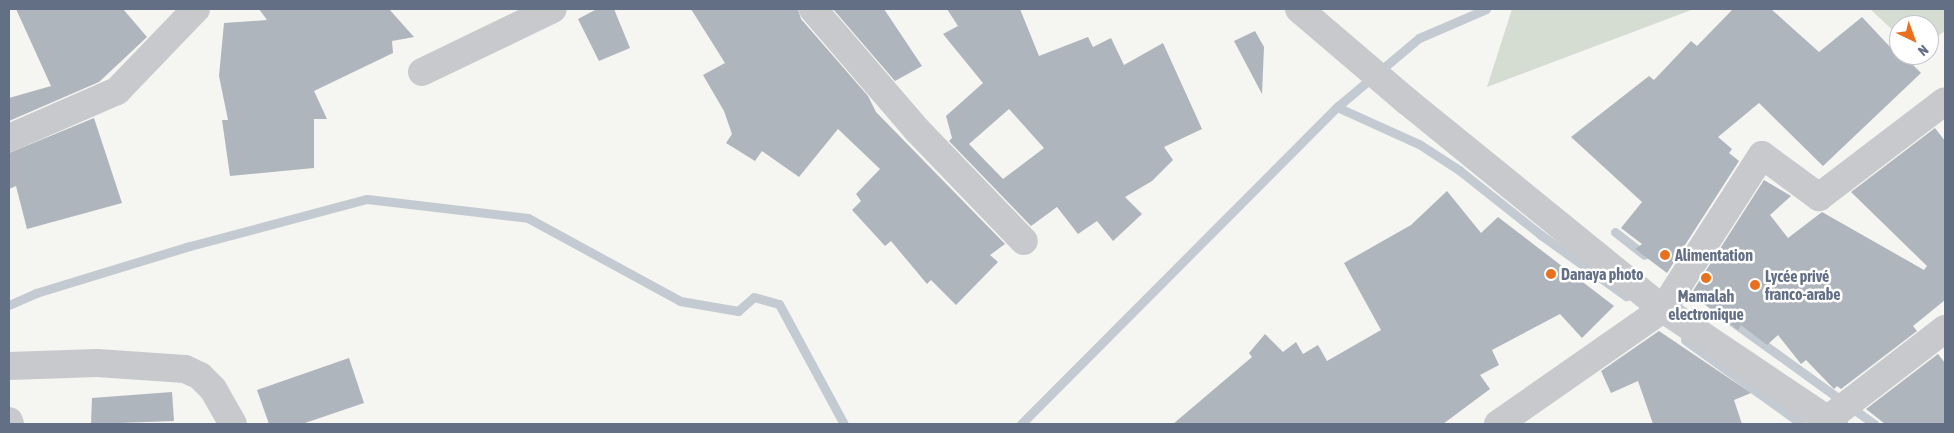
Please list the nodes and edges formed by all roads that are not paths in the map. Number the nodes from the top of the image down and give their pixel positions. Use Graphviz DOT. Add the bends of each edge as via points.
graph roads {
  1 [pos="196,9"];
  2 [pos="554,9"];
  3 [pos="813,9"];
  4 [pos="1299,9"];
  5 [pos="422,72"];
  6 [pos="1945,101"];
  7 [pos="9,138"];
  8 [pos="1024,241"];
  9 [pos="1663,309"];
  10 [pos="1945,330"];
  11 [pos="9,366"];
  12 [pos="1819,420"];
  13 [pos="232,424"];
  14 [pos="1498,424"];
  1 -- 7 [label="street" via="117,91"];
  2 -- 5 [label="street"];
  3 -- 8 [label="street" via="917,130"];
  4 -- 9 [label="street"];
  6 -- 9 [label="street" via="1819,196 1762,155"];
  9 -- 12 [label="street"];
  9 -- 14 [label="street"];
  10 -- 12 [label="street"];
  11 -- 13 [label="street" via="97,363 185,369 200,376 213,388"];
}
